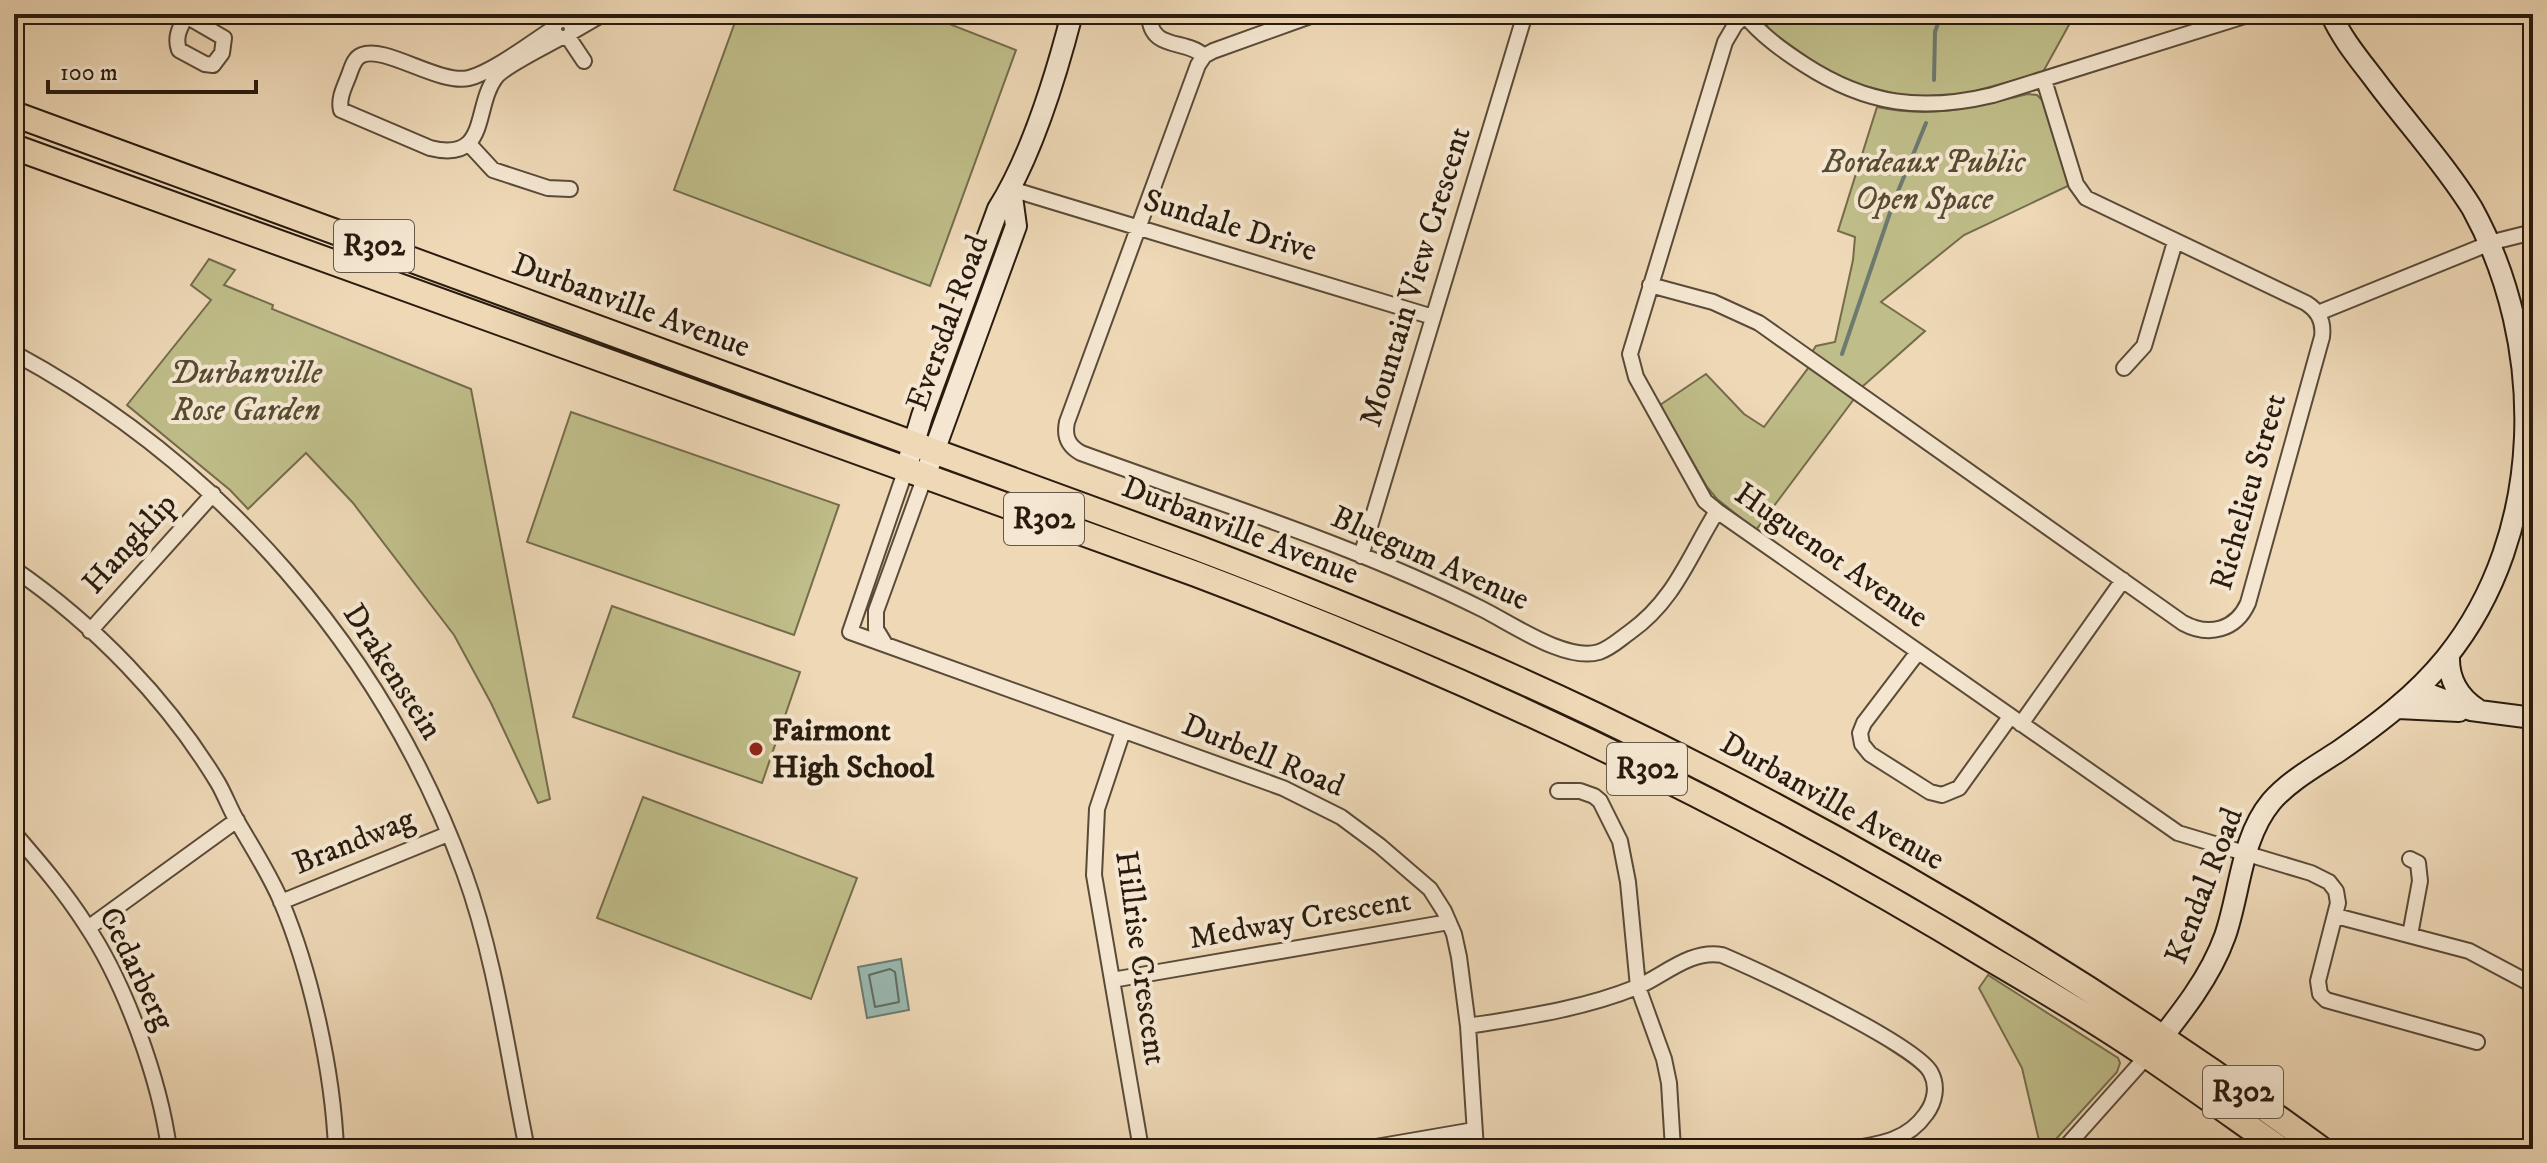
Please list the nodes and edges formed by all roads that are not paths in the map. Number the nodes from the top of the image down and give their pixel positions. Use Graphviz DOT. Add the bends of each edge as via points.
graph roads {
  1 [pos="603,14"];
  2 [pos="1149,14"];
  3 [pos="1316,14"];
  4 [pos="1525,14"];
  5 [pos="1745,14"];
  6 [pos="2251,14"];
  7 [pos="2331,14"];
  8 [pos="1065,16"];
  9 [pos="564,26"];
  10 [pos="1204,56"];
  11 [pos="584,61"];
  12 [pos="2044,80"];
  13 [pos="14,114"];
  14 [pos="469,144"];
  15 [pos="14,147"];
  16 [pos="570,189"];
  17 [pos="1011,189"];
  18 [pos="1139,228"];
  19 [pos="2533,232"];
  20 [pos="2175,242"];
  21 [pos="2493,242"];
  22 [pos="1650,285"];
  23 [pos="2318,313"];
  24 [pos="1433,317"];
  25 [pos="14,353"];
  26 [pos="2124,368"];
  27 [pos="924,448"];
  28 [pos="2531,468"];
  29 [pos="916,472"];
  30 [pos="213,494"];
  31 [pos="1717,511"];
  32 [pos="1361,556"];
  33 [pos="14,569"];
  34 [pos="2123,580"];
  35 [pos="90,631"];
  36 [pos="886,644"];
  37 [pos="1918,652"];
  38 [pos="2449,655"];
  39 [pos="2418,690"];
  40 [pos="2398,708"];
  41 [pos="2476,710"];
  42 [pos="2533,718"];
  43 [pos="2015,720"];
  44 [pos="1123,731"];
  45 [pos="1558,791"];
  46 [pos="237,820"];
  47 [pos="14,833"];
  48 [pos="448,834"];
  49 [pos="2247,853"];
  50 [pos="2410,859"];
  51 [pos="281,902"];
  52 [pos="2336,916"];
  53 [pos="1449,922"];
  54 [pos="88,928"];
  55 [pos="2410,935"];
  56 [pos="1112,980"];
  57 [pos="2533,985"];
  58 [pos="1638,987"];
  59 [pos="1468,1026"];
  60 [pos="2163,1036"];
  61 [pos="2477,1042"];
  62 [pos="2147,1056"];
  63 [pos="1474,1130"];
  64 [pos="169,1149"];
  65 [pos="336,1149"];
  66 [pos="527,1149"];
  67 [pos="1141,1149"];
  68 [pos="1364,1149"];
  69 [pos="1476,1149"];
  70 [pos="1673,1149"];
  71 [pos="1851,1149"];
  72 [pos="2064,1149"];
  73 [pos="2280,1149"];
  74 [pos="2321,1149"];
  1 -- 9 [label="street"];
  2 -- 10 [label="street" via="1161,40"];
  3 -- 10 [label="street"];
  4 -- 24 [label="street, Mountain View Crescent"];
  5 -- 12 [label="street" via="1759,33 1828,80 1892,102 1960,103"];
  5 -- 22 [label="street, Huguenot Avenue" via="1725,42"];
  6 -- 12 [label="street"];
  7 -- 21 [label="street, Kendal Road" via="2347,44 2459,189"];
  8 -- 17 [label="street, Eversdal Road" via="1048,93"];
  9 -- 11 [label="street"];
  9 -- 14 [label="street" via="499,74"];
  9 -- 14 [label="street" via="468,78 454,79 367,53 355,62 339,104 345,113 430,148 450,151"];
  10 -- 18 [label="street"];
  12 -- 20 [label="street" via="2082,194"];
  13 -- 27 [label="main road, Durbanville Avenue / R302"];
  14 -- 16 [label="street" via="493,170 548,188"];
  15 -- 29 [label="main road, Durbanville Avenue / R302"];
  17 -- 18 [label="street, Sundale Drive"];
  17 -- 27 [label="street, Eversdal Road" via="998,209"];
  18 -- 24 [label="street, Sundale Drive"];
  18 -- 32 [label="street, Bluegum Avenue" via="1067,422 1067,440 1081,453"];
  19 -- 21 [label="street"];
  20 -- 23 [label="street"];
  20 -- 26 [label="street" via="2144,346"];
  21 -- 23 [label="street"];
  21 -- 28 [label="street, Kendal Road" via="2527,348"];
  22 -- 31 [label="street, Huguenot Avenue" via="1632,346 1632,370 1705,501"];
  22 -- 34 [label="street, Richelieu Street" via="1713,302 1773,332"];
  23 -- 34 [label="street, Richelieu Street" via="2322,337 2245,611 2225,628 2200,630"];
  24 -- 32 [label="street, Mountain View Crescent"];
  25 -- 30 [label="street, Drakenstein" via="111,412"];
  27 -- 29 [label="street, Eversdal Road"];
  27 -- 60 [label="main road, Durbanville Avenue / R302" via="1328,598 1594,714 1851,847"];
  28 -- 38 [label="street, Kendal Road" via="2503,563"];
  29 -- 36 [label="street" via="876,611 876,629"];
  29 -- 36 [label="street, Durbell Road" via="850,632"];
  29 -- 62 [label="main road, Durbanville Avenue / R302" via="1259,598 1583,737 1892,900"];
  30 -- 35 [label="street, Hangklip"];
  30 -- 48 [label="street, Drakenstein" via="342,638 409,747"];
  31 -- 32 [label="street, Bluegum Avenue" via="1663,604 1613,644 1592,653 1561,649"];
  31 -- 37 [label="street, Huguenot Avenue"];
  33 -- 35 [label="street"];
  34 -- 43 [label="street"];
  35 -- 46 [label="street" via="171,718 218,783"];
  36 -- 44 [label="street, Durbell Road"];
  37 -- 43 [label="street, Huguenot Avenue"];
  37 -- 43 [label="street" via="1864,723 1861,739 1870,754 1930,792 1948,794 1959,788"];
  38 -- 39 [label="street, Kendal Road"];
  38 -- 41 [label="street" via="2456,688"];
  39 -- 40 [label="street, Kendal Road"];
  39 -- 41 [label="street"];
  40 -- 41 [label="street"];
  40 -- 49 [label="street, Kendal Road" via="2273,799"];
  41 -- 42 [label="street"];
  43 -- 49 [label="street, Huguenot Avenue" via="2178,833"];
  44 -- 53 [label="street, Durbell Road" via="1283,788 1341,817 1430,889"];
  44 -- 56 [label="street, Hillrise Crescent" via="1100,795 1095,839 1094,875"];
  45 -- 58 [label="street" via="1594,796 1620,841"];
  46 -- 51 [label="street"];
  46 -- 54 [label="street"];
  47 -- 54 [label="street, Cedarberg"];
  48 -- 51 [label="street, Brandwag"];
  48 -- 66 [label="street, Drakenstein" via="483,935"];
  49 -- 52 [label="street, Huguenot Avenue" via="2329,882 2338,896"];
  49 -- 60 [label="street, Kendal Road" via="2221,948"];
  50 -- 55 [label="street" via="2418,863 2420,881"];
  51 -- 65 [label="street" via="311,997"];
  52 -- 55 [label="street"];
  52 -- 61 [label="street" via="2318,981 2322,997"];
  53 -- 56 [label="street, Medway Crescent"];
  53 -- 59 [label="street, Durbell Road"];
  54 -- 64 [label="street, Cedarberg" via="147,1056"];
  55 -- 57 [label="street" via="2469,951"];
  56 -- 67 [label="street, Hillrise Crescent"];
  58 -- 59 [label="street" via="1569,1008"];
  58 -- 70 [label="street" via="1664,1059"];
  58 -- 71 [label="street" via="1683,962 1722,955 1919,1058 1934,1085 1931,1107 1923,1118 1900,1137"];
  59 -- 63 [label="street, Durbell Road"];
  60 -- 62 [label="street, Kendal Road"];
  60 -- 74 [label="main road, Durbanville Avenue / R302"];
  62 -- 72 [label="street, Kendal Road"];
  62 -- 73 [label="main road, Durbanville Avenue / R302"];
  63 -- 68 [label="street"];
  63 -- 69 [label="street, Durbell Road"];
}
